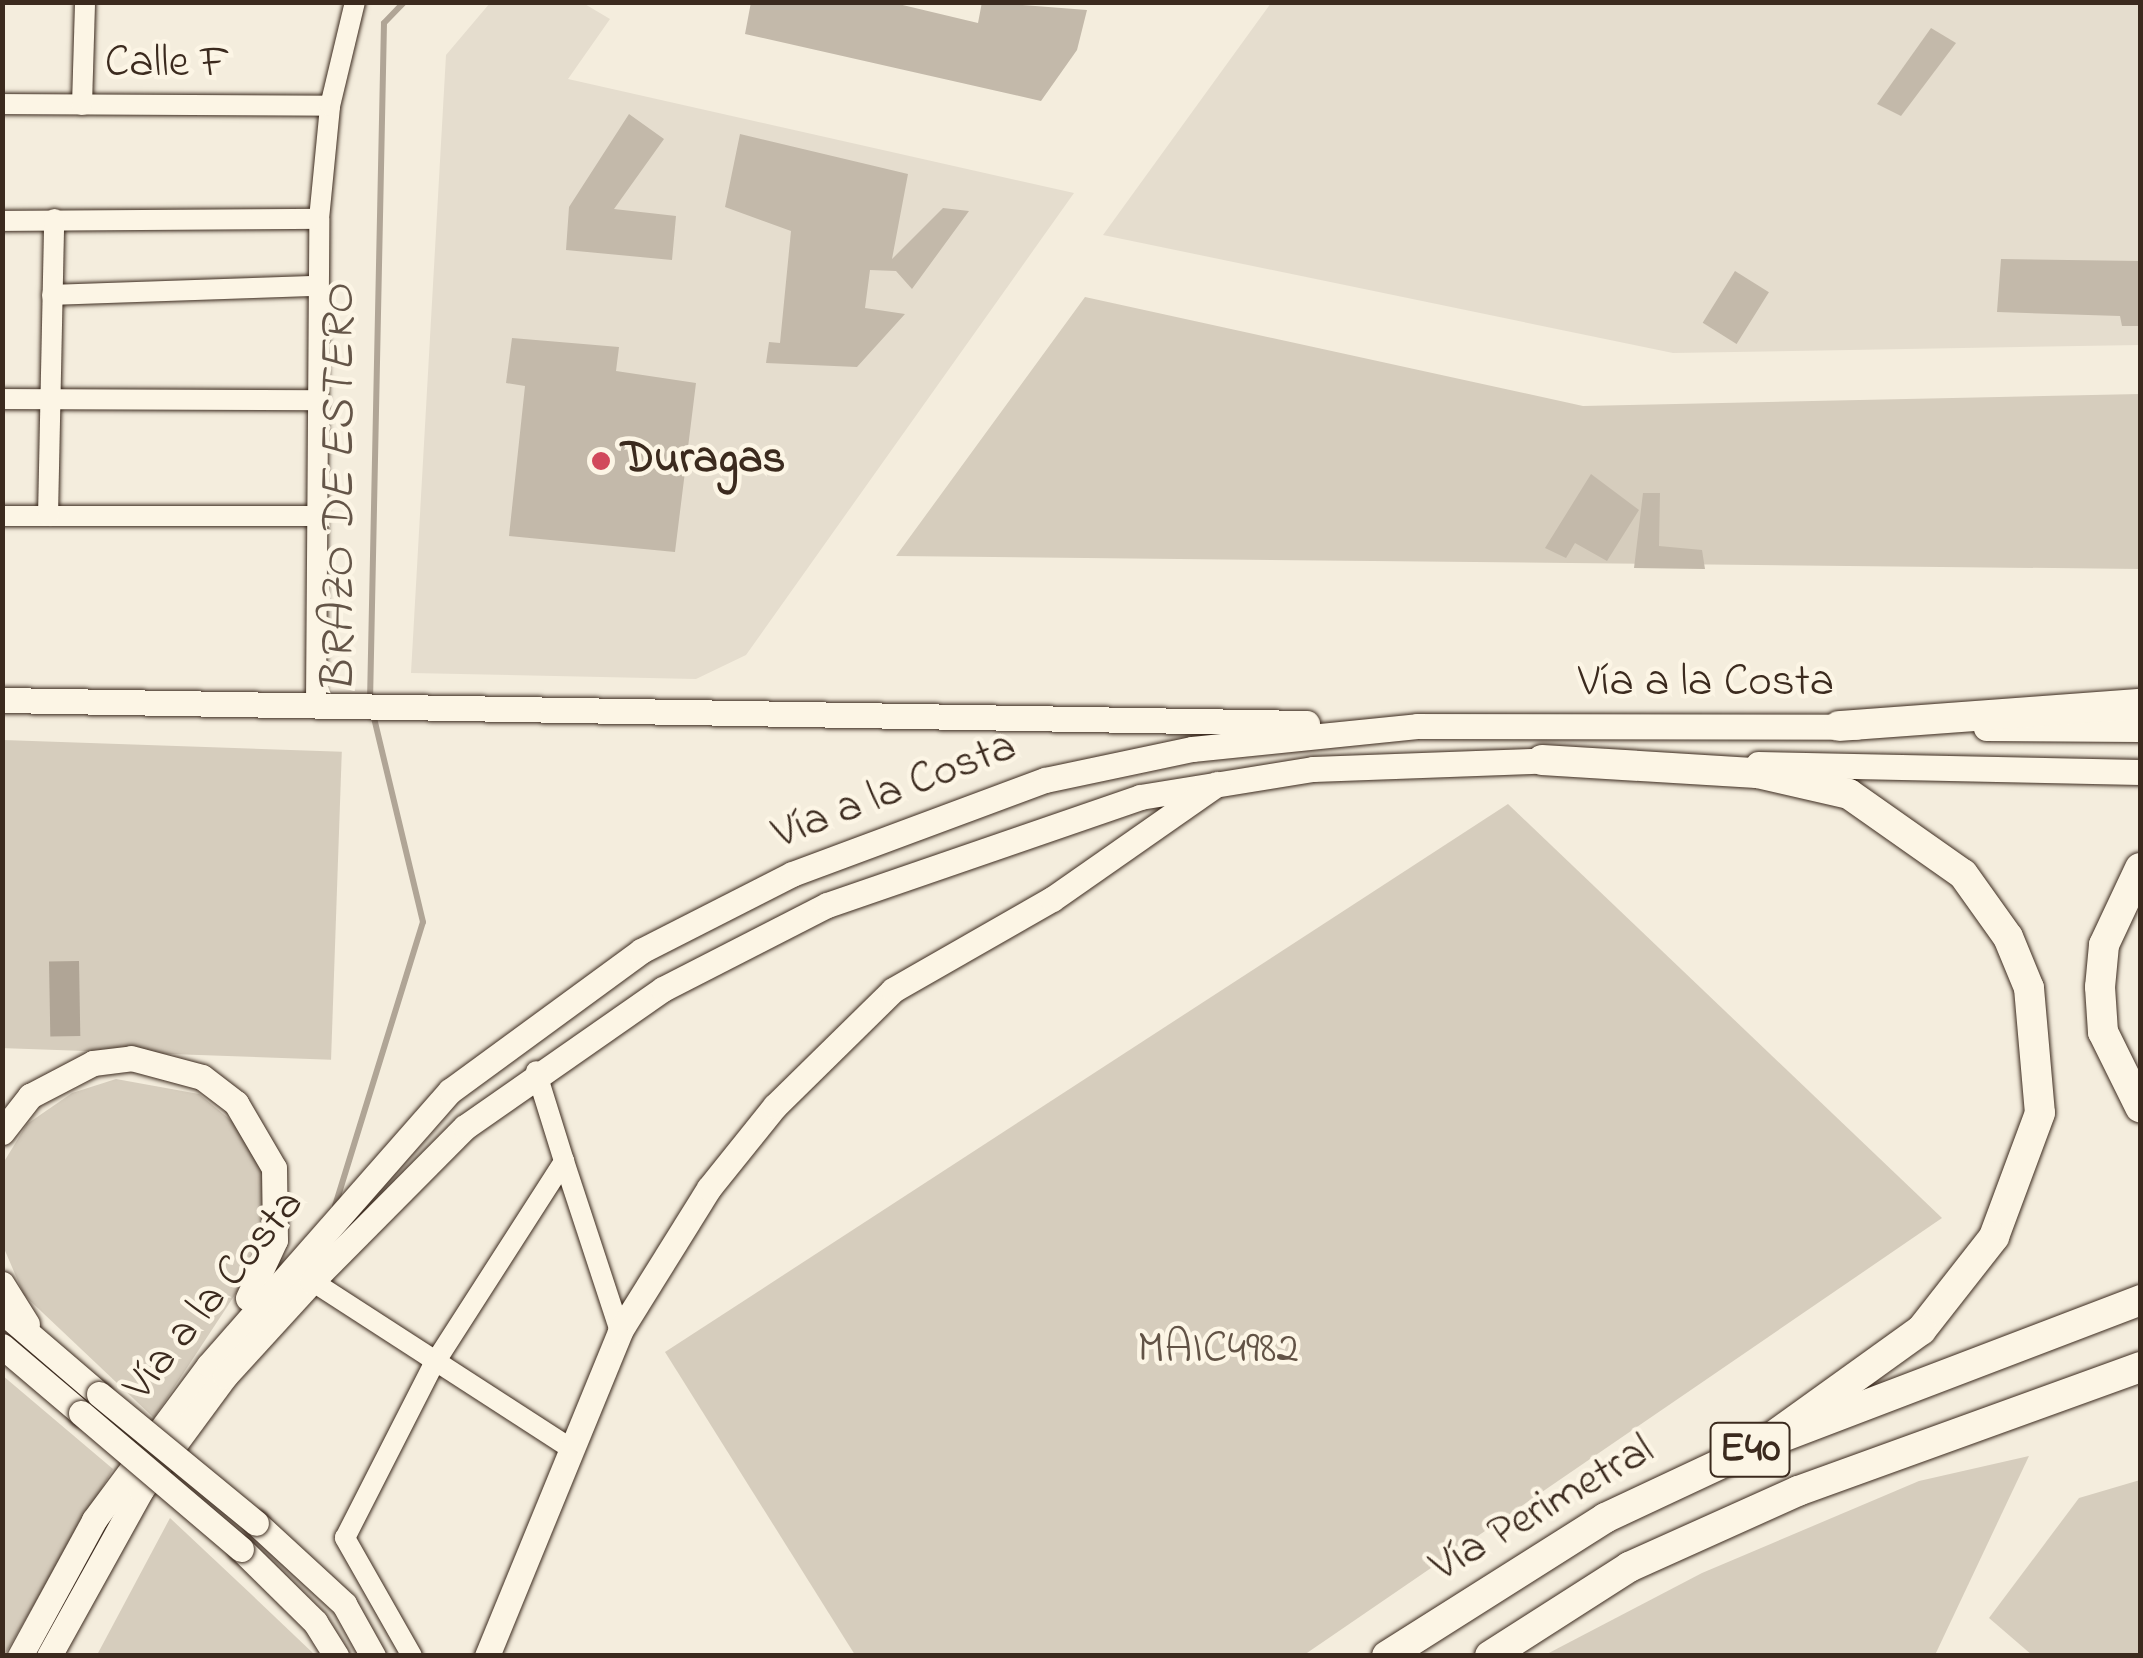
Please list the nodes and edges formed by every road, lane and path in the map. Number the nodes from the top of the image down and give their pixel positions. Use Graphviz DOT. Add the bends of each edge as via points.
graph roads {
  1 [pos="85,2"];
  2 [pos="355,2"];
  3 [pos="2,104"];
  4 [pos="82,105"];
  5 [pos="330,106"];
  6 [pos="318,219"];
  7 [pos="2,220"];
  8 [pos="54,220"];
  9 [pos="316,286"];
  10 [pos="52,295"];
  11 [pos="2,400"];
  12 [pos="51,400"];
  13 [pos="316,400"];
  14 [pos="2,516"];
  15 [pos="48,516"];
  16 [pos="314,516"];
  17 [pos="2,700"];
  18 [pos="316,704"];
  19 [pos="2140,704"];
  20 [pos="1416,726"];
  21 [pos="1838,726"];
  22 [pos="2140,728"];
  23 [pos="1542,760"];
  24 [pos="2140,772"];
  25 [pos="1220,782"];
  26 [pos="2140,868"];
  27 [pos="536,1071"];
  28 [pos="2140,1106"];
  29 [pos="2,1132"];
  30 [pos="564,1161"];
  31 [pos="312,1281"];
  32 [pos="2,1284"];
  33 [pos="2140,1300"];
  34 [pos="2,1312"];
  35 [pos="620,1331"];
  36 [pos="2,1346"];
  37 [pos="60,1361"];
  38 [pos="209,1366"];
  39 [pos="432,1366"];
  40 [pos="2140,1366"];
  41 [pos="1762,1444"];
  42 [pos="572,1449"];
  43 [pos="20,1656"];
  44 [pos="49,1656"];
  45 [pos="336,1656"];
  46 [pos="373,1656"];
  47 [pos="412,1656"];
  48 [pos="487,1656"];
  49 [pos="1387,1656"];
  50 [pos="1490,1656"];
  1 -- 4 [label="street"];
  2 -- 5 [label="street"];
  3 -- 4 [label="street, Calle F"];
  4 -- 5 [label="street, Calle F"];
  5 -- 6 [label="street"];
  6 -- 8 [label="street"];
  6 -- 9 [label="street"];
  7 -- 8 [label="street"];
  8 -- 10 [label="street"];
  9 -- 10 [label="street"];
  9 -- 13 [label="street"];
  10 -- 12 [label="street"];
  11 -- 12 [label="street"];
  12 -- 13 [label="street"];
  12 -- 15 [label="street"];
  13 -- 16 [label="street"];
  14 -- 15 [label="street"];
  15 -- 16 [label="street"];
  16 -- 18 [label="street"];
  17 -- 18 [label="main road"];
  18 -- 20 [label="main road"];
  19 -- 21 [label="highway"];
  20 -- 21 [label="main road, Vía a la Costa"];
  20 -- 38 [label="main road, Vía a la Costa" via="1192,749 1045,780 792,874 640,951 450,1092"];
  21 -- 22 [label="main road, Vía a la Costa"];
  23 -- 24 [label="main road, Vía a la Costa"];
  23 -- 25 [label="main road, Vía a la Costa" via="1406,761"];
  23 -- 41 [label="highway" via="1756,774 1849,794 1963,874 2008,937 2030,988 2040,1114 1994,1237 1921,1330"];
  25 -- 27 [label="main road, Vía a la Costa" via="1062,820 827,905 664,989"];
  25 -- 35 [label="main road" via="1143,841 850,1025 708,1188"];
  26 -- 28 [label="highway" via="2104,945 2100,987 2116,1068"];
  27 -- 30 [label="street"];
  27 -- 31 [label="main road, Vía a la Costa" via="465,1127"];
  29 -- 38 [label="main road" via="30,1096 93,1063 170,1064 236,1103 260,1135 278,1204 268,1262"];
  30 -- 35 [label="street"];
  30 -- 39 [label="street"];
  31 -- 39 [label="street"];
  31 -- 44 [label="main road, Vía a la Costa" via="225,1376 141,1490"];
  32 -- 37 [label="main road"];
  33 -- 41 [label="highway, Vía Perimetral / E40"];
  34 -- 37 [label="main road"];
  35 -- 42 [label="main road"];
  36 -- 45 [label="main road, bridge" via="242,1548 316,1622"];
  37 -- 46 [label="main road, bridge" via="344,1604"];
  38 -- 43 [label="main road, Vía a la Costa" via="94,1520"];
  39 -- 42 [label="street"];
  39 -- 47 [label="street" via="345,1538"];
  40 -- 50 [label="highway, Vía Perimetral / E40" via="1798,1491 1629,1566"];
  41 -- 49 [label="highway, Vía Perimetral / E40" via="1605,1518"];
  42 -- 48 [label="main road"];
}
